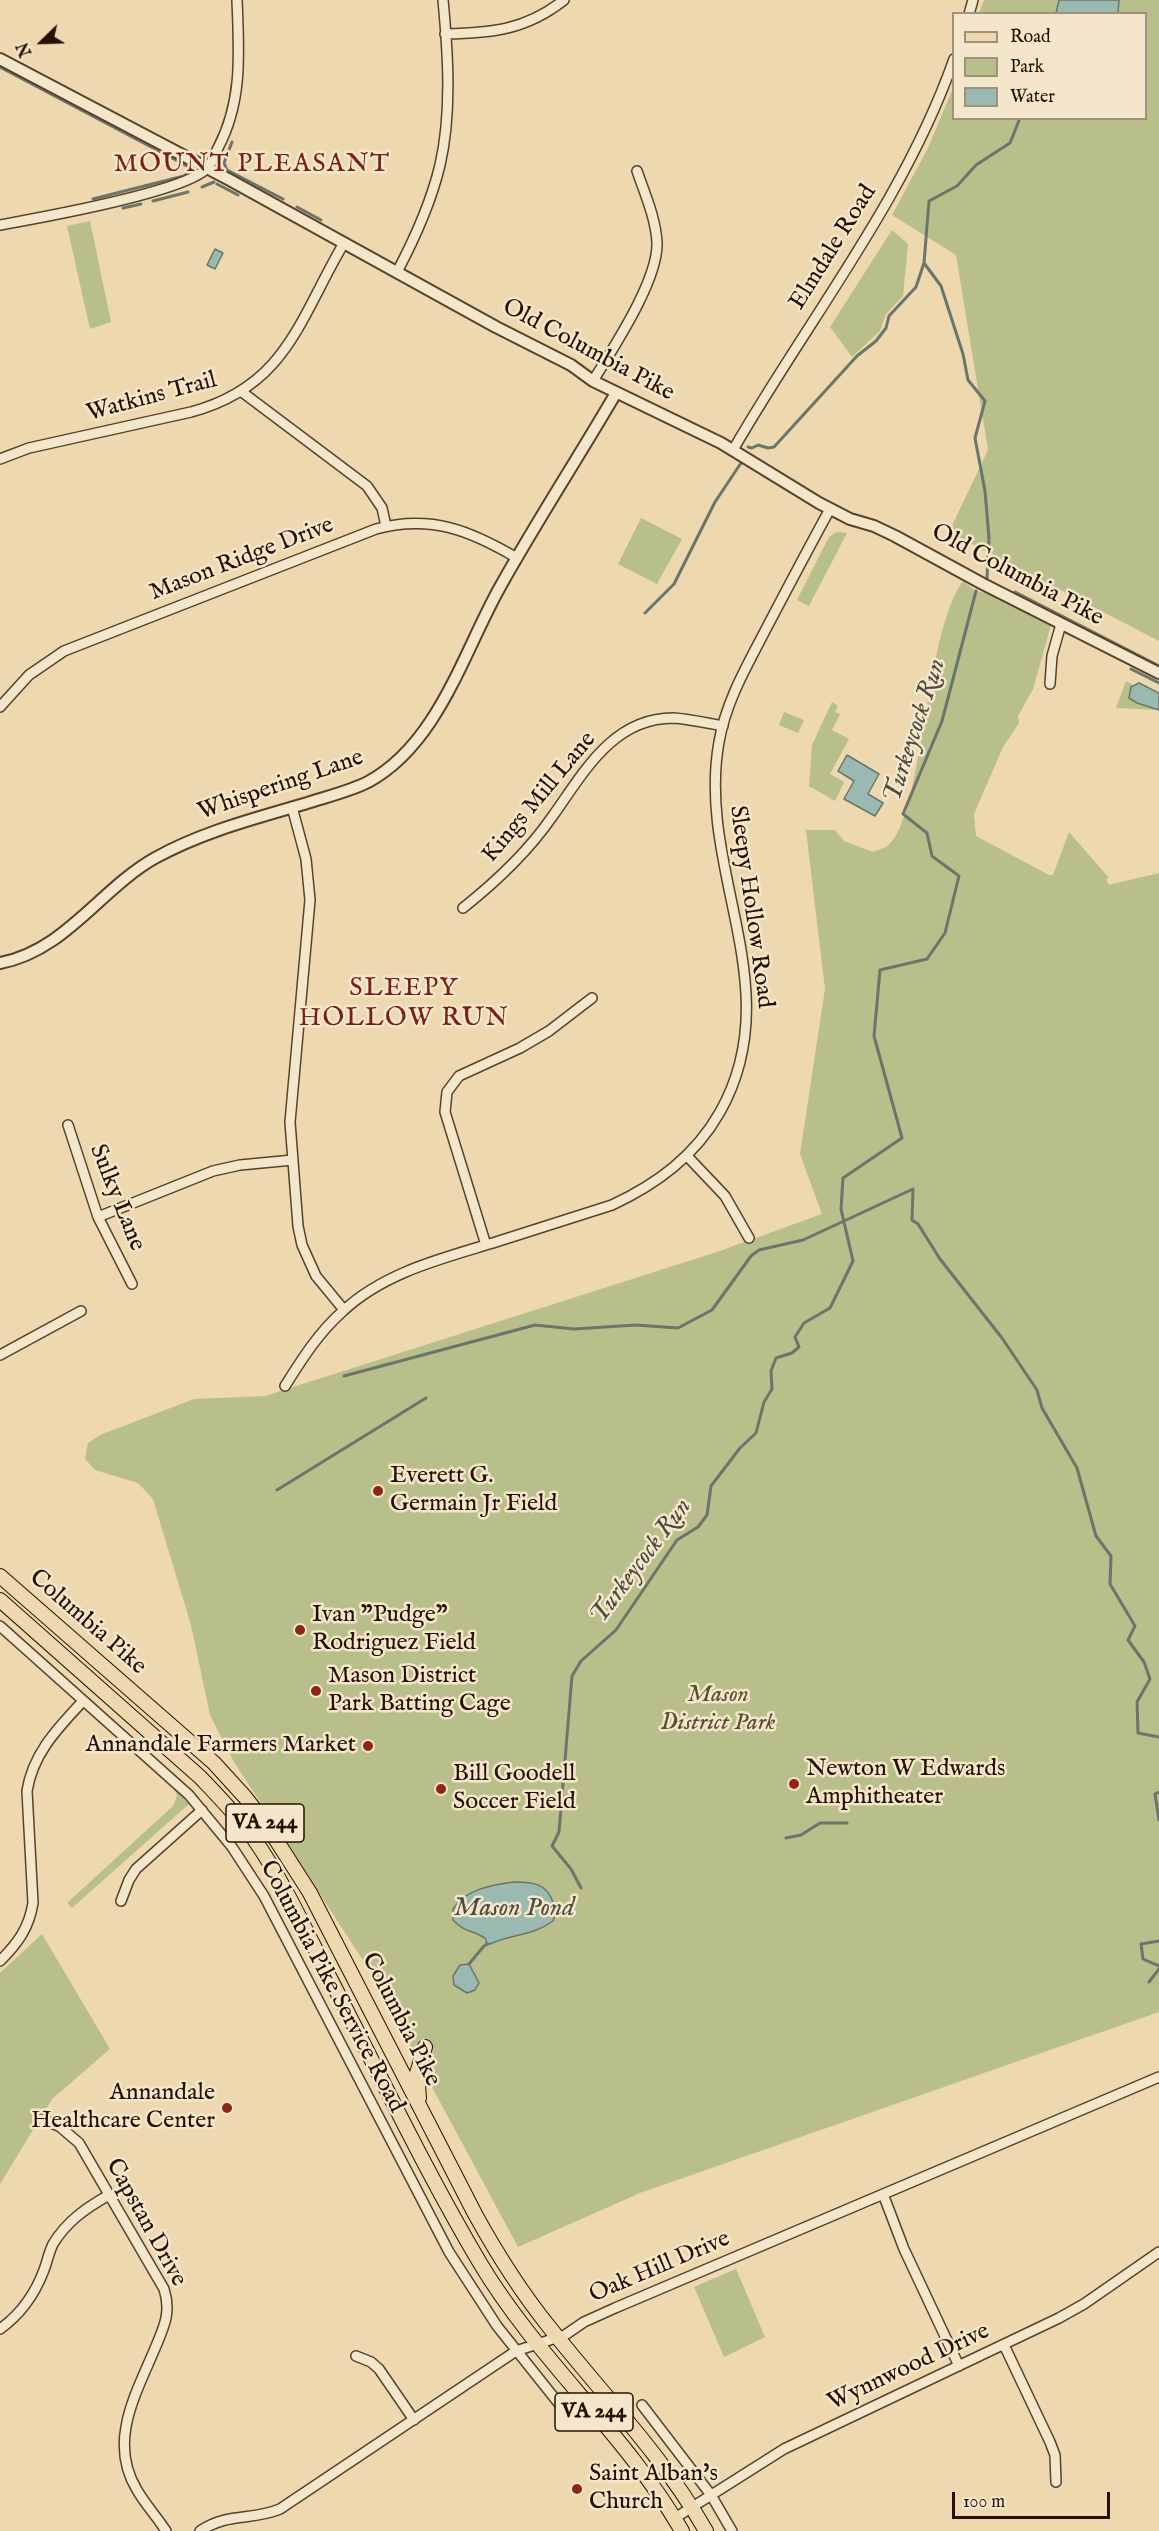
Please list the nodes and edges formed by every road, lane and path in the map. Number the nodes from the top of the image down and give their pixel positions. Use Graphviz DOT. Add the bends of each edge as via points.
graph roads {
  1 [pos="237,0"];
  2 [pos="443,0"];
  3 [pos="564,0"];
  4 [pos="446,34"];
  5 [pos="0,59"];
  6 [pos="952,65"];
  7 [pos="207,168"];
  8 [pos="638,171"];
  9 [pos="0,225"];
  10 [pos="345,243"];
  11 [pos="397,272"];
  12 [pos="593,381"];
  13 [pos="242,392"];
  14 [pos="616,393"];
  15 [pos="733,450"];
  16 [pos="0,459"];
  17 [pos="830,508"];
  18 [pos="386,526"];
  19 [pos="517,558"];
  20 [pos="1060,624"];
  21 [pos="1159,673"];
  22 [pos="1050,684"];
  23 [pos="0,707"];
  24 [pos="723,726"];
  25 [pos="292,807"];
  26 [pos="463,908"];
  27 [pos="0,963"];
  28 [pos="592,998"];
  29 [pos="68,1125"];
  30 [pos="687,1156"];
  31 [pos="293,1160"];
  32 [pos="98,1217"];
  33 [pos="749,1238"];
  34 [pos="486,1245"];
  35 [pos="132,1284"];
  36 [pos="344,1310"];
  37 [pos="81,1311"];
  38 [pos="0,1355"];
  39 [pos="285,1386"];
  40 [pos="0,1576"];
  41 [pos="0,1600"];
  42 [pos="0,1626"];
  43 [pos="83,1701"];
  44 [pos="202,1810"];
  45 [pos="121,1902"];
  46 [pos="0,1961"];
  47 [pos="425,2047"];
  48 [pos="1159,2077"];
  49 [pos="422,2111"];
  50 [pos="40,2119"];
  51 [pos="883,2194"];
  52 [pos="109,2195"];
  53 [pos="1159,2252"];
  54 [pos="0,2329"];
  55 [pos="558,2338"];
  56 [pos="538,2344"];
  57 [pos="1004,2345"];
  58 [pos="516,2351"];
  59 [pos="356,2356"];
  60 [pos="959,2366"];
  61 [pos="642,2405"];
  62 [pos="568,2415"];
  63 [pos="414,2420"];
  64 [pos="1056,2482"];
  65 [pos="711,2495"];
  66 [pos="692,2507"];
  67 [pos="675,2518"];
  68 [pos="166,2531"];
  69 [pos="200,2531"];
  70 [pos="682,2531"];
  71 [pos="706,2531"];
  72 [pos="732,2531"];
  1 -- 7 [label="street" via="238,89 225,135"];
  2 -- 4 [label="street"];
  3 -- 4 [label="street" via="517,26 494,32"];
  4 -- 11 [label="street" via="447,108 440,165 419,226"];
  5 -- 7 [label="street, Old Columbia Pike"];
  6 -- 15 [label="street, Elmdale Road" via="902,174"];
  7 -- 9 [label="street" via="185,182 144,194"];
  7 -- 10 [label="street, Old Columbia Pike"];
  8 -- 12 [label="street" via="656,229 656,257 647,283"];
  10 -- 11 [label="street, Old Columbia Pike"];
  10 -- 13 [label="street, Watkins Trail" via="284,353"];
  11 -- 12 [label="street, Old Columbia Pike"];
  12 -- 14 [label="street, Old Columbia Pike"];
  13 -- 16 [label="street, Watkins Trail" via="191,412 29,448"];
  13 -- 18 [label="street" via="367,486 382,508"];
  14 -- 15 [label="street, Old Columbia Pike"];
  14 -- 19 [label="street, Whispering Lane"];
  15 -- 17 [label="street, Old Columbia Pike"];
  17 -- 20 [label="street, Old Columbia Pike" via="895,536"];
  17 -- 24 [label="street, Sleepy Hollow Road" via="737,684"];
  18 -- 19 [label="street, Mason Ridge Drive" via="448,526"];
  18 -- 23 [label="street, Mason Ridge Drive" via="64,651 29,675"];
  19 -- 25 [label="street, Whispering Lane" via="434,716 413,746 367,782"];
  20 -- 21 [label="street, Old Columbia Pike"];
  20 -- 22 [label="street"];
  24 -- 26 [label="street, Kings Mill Lane" via="670,718 651,720 622,732 597,754 528,848"];
  24 -- 30 [label="street, Sleepy Hollow Road" via="715,799 744,968 748,1014 741,1060 727,1100"];
  25 -- 27 [label="street, Whispering Lane" via="213,831 158,856 126,877 45,946"];
  25 -- 31 [label="street" via="306,859 310,900 291,1094"];
  28 -- 34 [label="street" via="549,1031 459,1076 447,1092 445,1112"];
  29 -- 32 [label="street, Sulky Lane"];
  30 -- 33 [label="street" via="725,1196"];
  30 -- 34 [label="street, Sleepy Hollow Road" via="659,1180 612,1205"];
  31 -- 32 [label="street" via="213,1172"];
  31 -- 36 [label="street" via="302,1245 316,1276"];
  32 -- 35 [label="street, Sulky Lane"];
  34 -- 36 [label="street, Sleepy Hollow Road" via="414,1268"];
  36 -- 39 [label="street, Sleepy Hollow Road" via="312,1345"];
  37 -- 38 [label="street"];
  40 -- 49 [label="main road, Columbia Pike / VA 244" via="214,1763 245,1797 310,1893"];
  41 -- 56 [label="main road, Columbia Pike / VA 244" via="200,1777 252,1837 293,1904 458,2225 496,2288"];
  42 -- 43 [label="street, Columbia Pike Service Road"];
  43 -- 44 [label="street, Columbia Pike Service Road"];
  43 -- 46 [label="street" via="42,1748 29,1777 33,1903 30,1919 17,1943"];
  44 -- 45 [label="street" via="136,1869"];
  44 -- 58 [label="street, Columbia Pike Service Road" via="264,1896 449,2252"];
  47 -- 49 [label="main road" via="417,2073"];
  48 -- 51 [label="street, Oak Hill Drive"];
  49 -- 55 [label="main road, Columbia Pike / VA 244" via="498,2255"];
  50 -- 52 [label="street, Capstan Drive" via="59,2126 79,2143"];
  51 -- 55 [label="street, Oak Hill Drive" via="615,2308"];
  51 -- 60 [label="street" via="904,2249"];
  52 -- 54 [label="street" via="75,2216 64,2229 51,2249 32,2296"];
  52 -- 68 [label="street, Capstan Drive" via="167,2299 166,2321 127,2415 123,2444 134,2484"];
  53 -- 57 [label="street, Wynnwood Drive" via="1084,2304"];
  55 -- 56 [label="street, Oak Hill Drive"];
  55 -- 66 [label="main road, Columbia Pike / VA 244" via="643,2438"];
  56 -- 58 [label="street, Oak Hill Drive"];
  56 -- 67 [label="main road, Columbia Pike / VA 244" via="644,2471"];
  57 -- 60 [label="street, Wynnwood Drive"];
  57 -- 64 [label="street" via="1050,2442"];
  58 -- 62 [label="street, Columbia Pike Service Road"];
  58 -- 63 [label="street, Oak Hill Drive"];
  59 -- 63 [label="street" via="378,2368"];
  60 -- 65 [label="street, Wynnwood Drive" via="784,2449"];
  61 -- 65 [label="street"];
  63 -- 69 [label="street, Oak Hill Drive" via="280,2509 221,2520"];
  65 -- 66 [label="street, Wynnwood Drive"];
  65 -- 72 [label="street"];
  66 -- 67 [label="street, Wynnwood Drive"];
  66 -- 71 [label="main road, Columbia Pike / VA 244"];
  67 -- 70 [label="main road, Columbia Pike / VA 244"];
}
